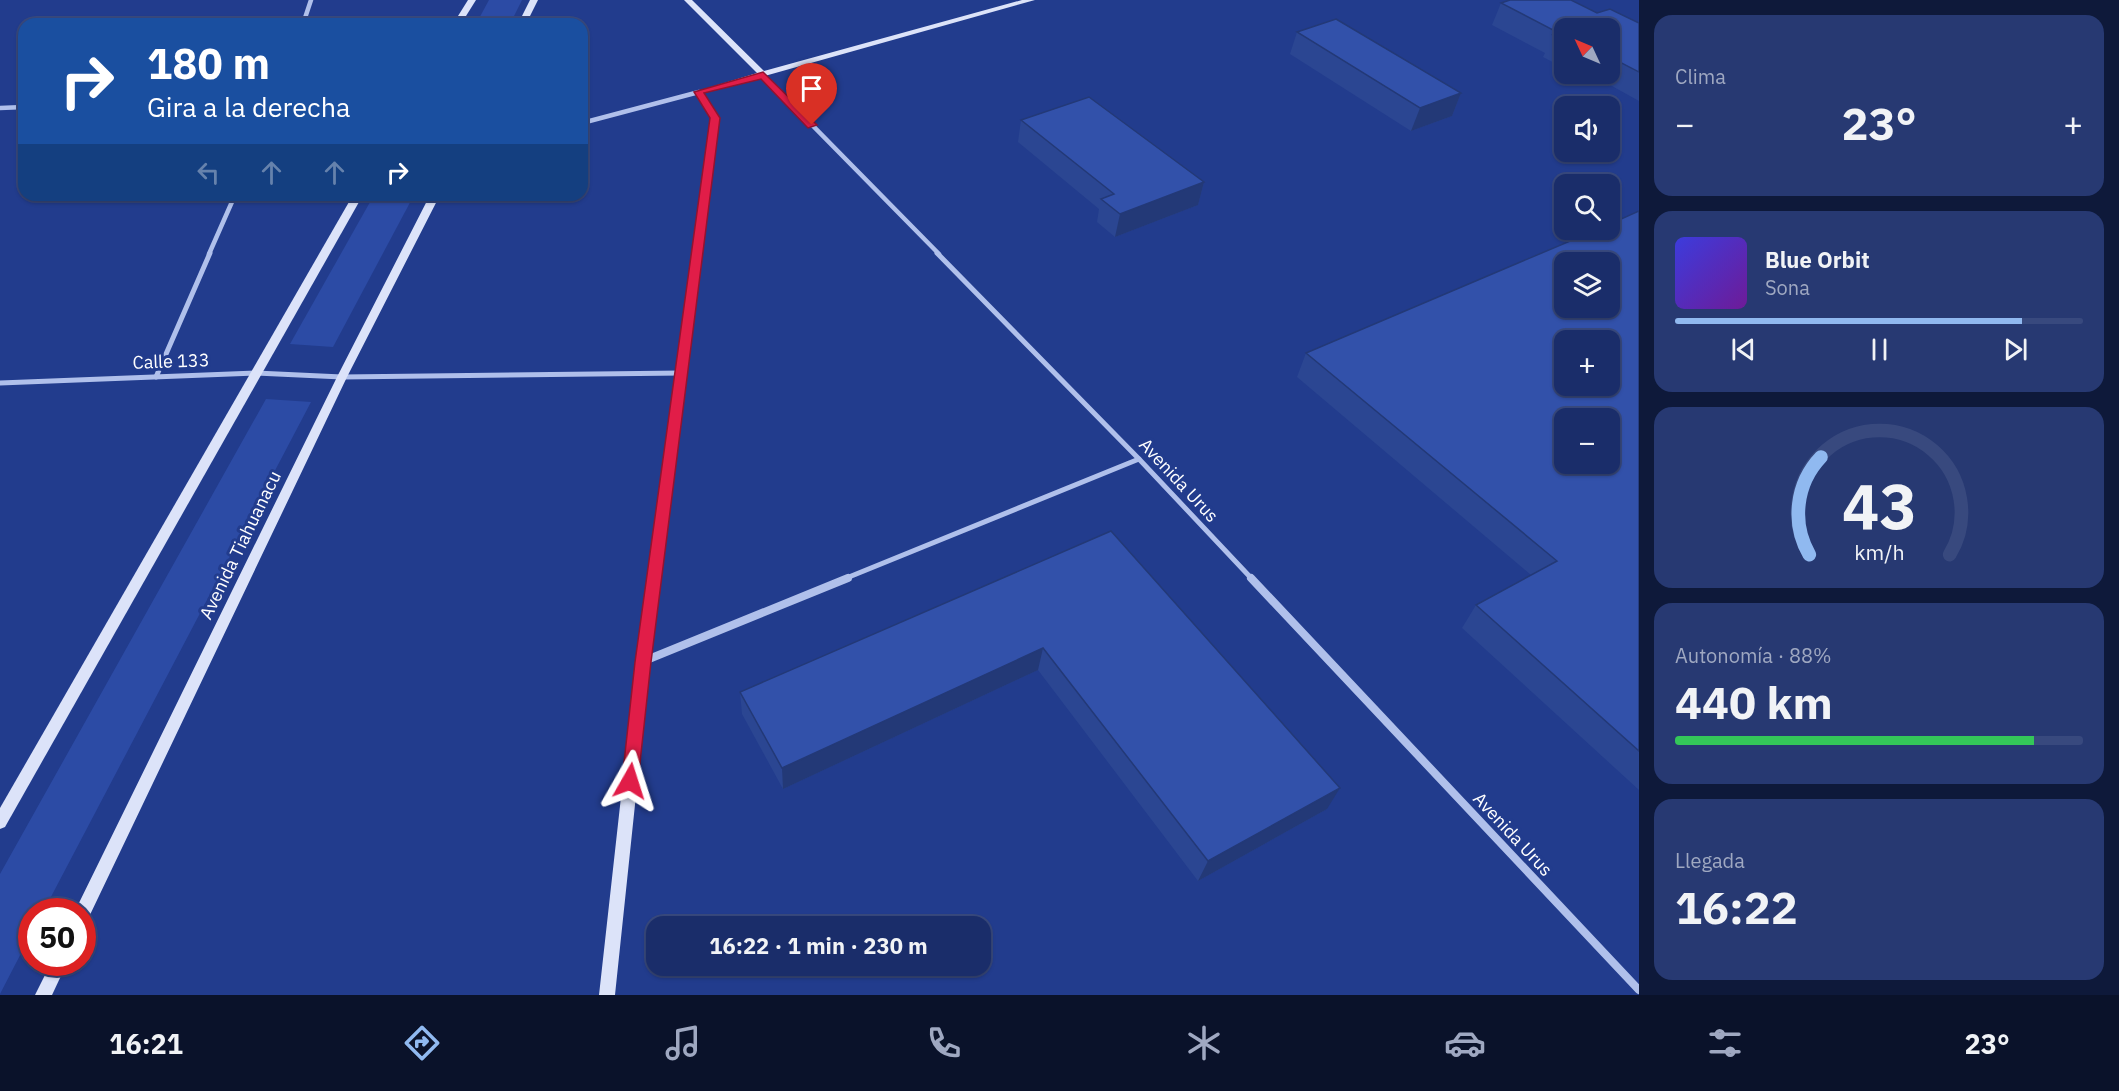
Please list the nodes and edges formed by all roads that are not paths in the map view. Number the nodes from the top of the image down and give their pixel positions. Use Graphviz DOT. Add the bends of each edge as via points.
graph roads {
  1 [pos="311,0"];
  2 [pos="471,0"];
  3 [pos="534,0"];
  4 [pos="688,0"];
  5 [pos="1030,0"];
  6 [pos="305,18"];
  7 [pos="460,18"];
  8 [pos="525,18"];
  9 [pos="763,75"];
  10 [pos="699,92"];
  11 [pos="18,107"];
  12 [pos="0,108"];
  13 [pos="588,121"];
  14 [pos="232,201"];
  15 [pos="355,201"];
  16 [pos="432,201"];
  17 [pos="256,373"];
  18 [pos="682,373"];
  19 [pos="156,377"];
  20 [pos="342,377"];
  21 [pos="0,383"];
  22 [pos="1139,459"];
  23 [pos="643,662"];
  24 [pos="0,822"];
  25 [pos="90,898"];
  26 [pos="52,976"];
  27 [pos="1639,990"];
  28 [pos="43,995"];
  29 [pos="607,995"];
  1 -- 6 [label="street"];
  2 -- 7 [label="main road"];
  3 -- 8 [label="main road"];
  4 -- 9 [label="main road, Avenida Urus"];
  5 -- 9 [label="main road"];
  9 -- 10 [label="main road"];
  9 -- 22 [label="street, Avenida Urus"];
  10 -- 13 [label="street"];
  10 -- 18 [label="main road" via="715,118"];
  11 -- 12 [label="street"];
  14 -- 19 [label="street"];
  15 -- 17 [label="main road"];
  16 -- 20 [label="main road, Avenida Tiahuanacu"];
  17 -- 19 [label="street, Calle 133"];
  17 -- 20 [label="street, Calle 133"];
  17 -- 24 [label="main road"];
  18 -- 20 [label="street, Calle 133"];
  18 -- 23 [label="main road"];
  19 -- 21 [label="street, Calle 133"];
  20 -- 25 [label="main road, Avenida Tiahuanacu"];
  22 -- 23 [label="street"];
  22 -- 27 [label="street, Avenida Urus"];
  23 -- 29 [label="main road"];
  26 -- 28 [label="main road"];
}
